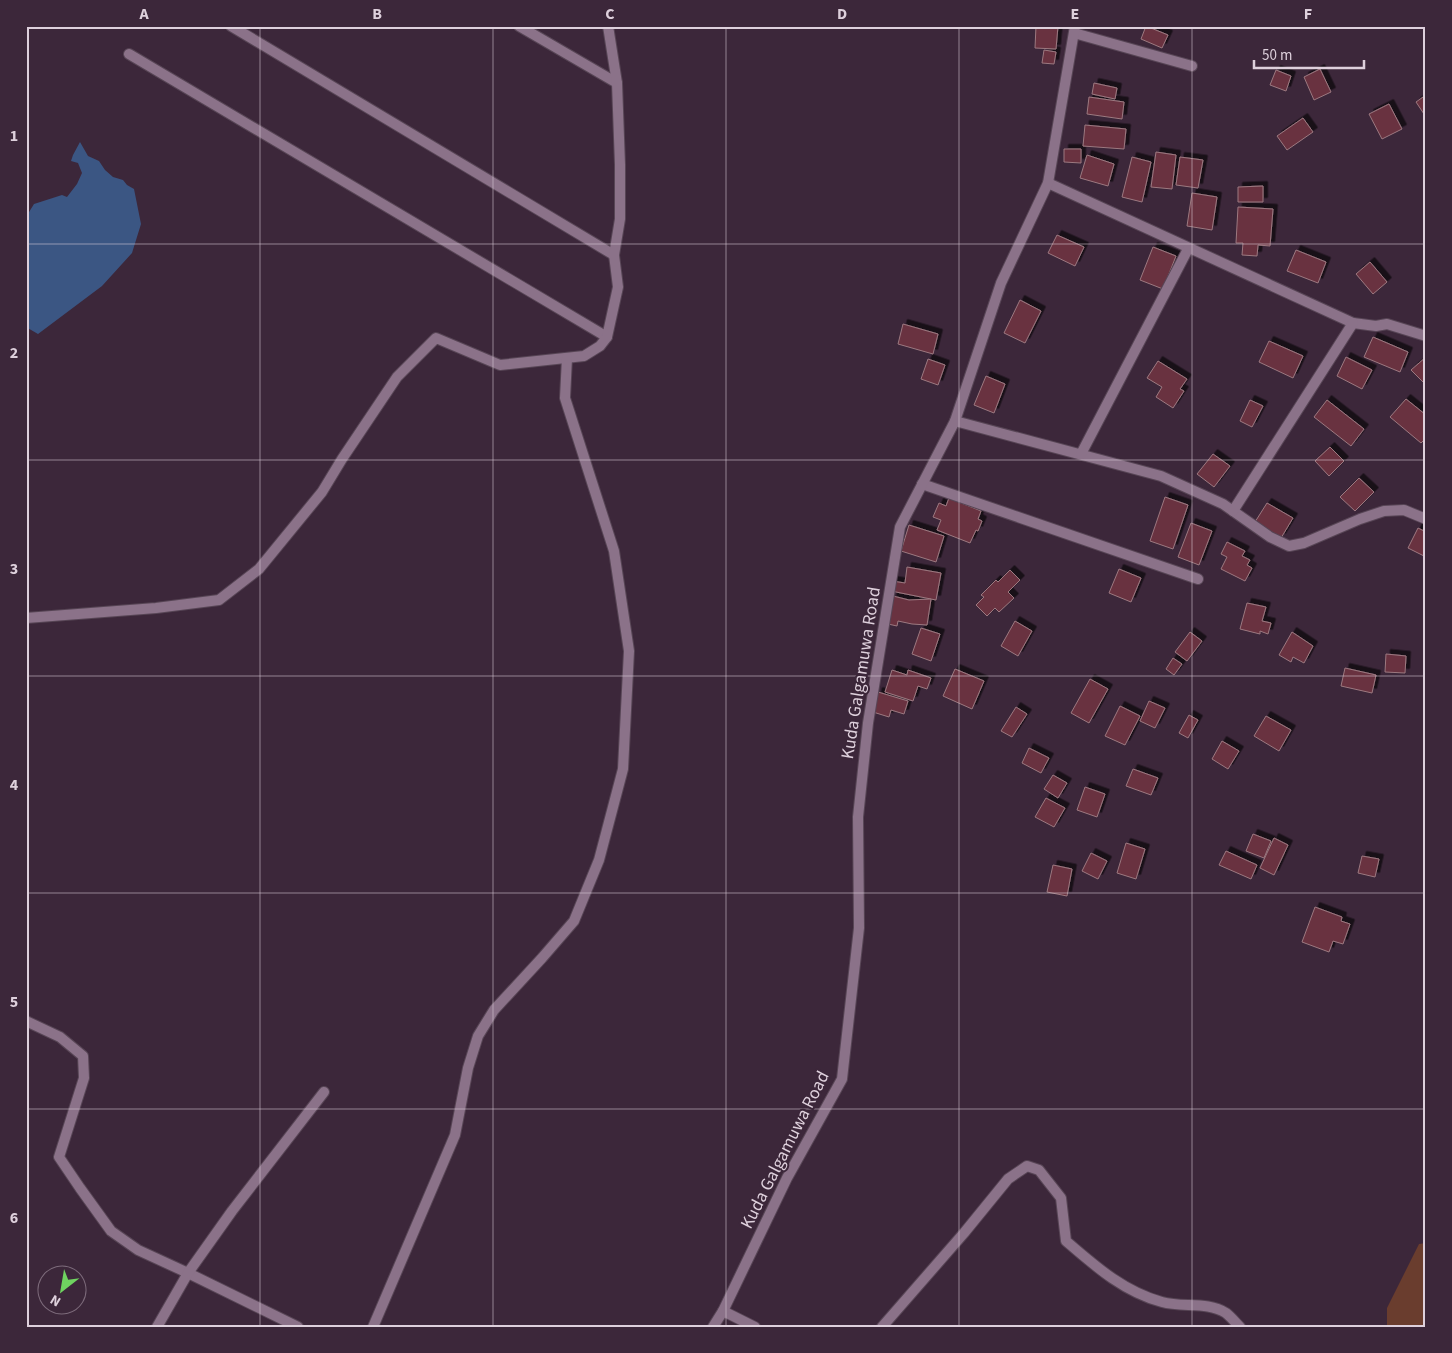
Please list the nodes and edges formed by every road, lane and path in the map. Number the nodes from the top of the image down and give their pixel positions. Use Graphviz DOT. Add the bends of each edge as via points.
graph roads {
  1 [pos="231,26"];
  2 [pos="519,26"];
  3 [pos="608,26"];
  4 [pos="1074,30"];
  5 [pos="129,54"];
  6 [pos="1192,66"];
  7 [pos="617,83"];
  8 [pos="1048,183"];
  9 [pos="1188,248"];
  10 [pos="614,256"];
  11 [pos="1353,323"];
  12 [pos="1426,336"];
  13 [pos="606,337"];
  14 [pos="567,358"];
  15 [pos="955,421"];
  16 [pos="1081,454"];
  17 [pos="922,484"];
  18 [pos="1233,511"];
  19 [pos="1426,519"];
  20 [pos="1198,579"];
  21 [pos="26,618"];
  22 [pos="26,1021"];
  23 [pos="324,1092"];
  24 [pos="188,1273"];
  25 [pos="723,1312"];
  26 [pos="157,1327"];
  27 [pos="298,1327"];
  28 [pos="373,1327"];
  29 [pos="713,1327"];
  30 [pos="755,1327"];
  31 [pos="882,1327"];
  32 [pos="1240,1327"];
  1 -- 10 [label="street"];
  2 -- 7 [label="street"];
  3 -- 7 [label="street"];
  4 -- 6 [label="street"];
  4 -- 8 [label="street, Kuda Galgamuwa Road"];
  5 -- 13 [label="street"];
  7 -- 10 [label="street" via="620,218"];
  8 -- 9 [label="street"];
  8 -- 15 [label="street, Kuda Galgamuwa Road" via="1001,283"];
  9 -- 11 [label="street"];
  9 -- 16 [label="street"];
  10 -- 13 [label="street" via="618,287"];
  11 -- 12 [label="street" via="1387,324"];
  11 -- 18 [label="street"];
  13 -- 14 [label="street" via="600,346 584,356"];
  14 -- 21 [label="street" via="500,366 436,338 397,377 322,492 259,569 219,600"];
  14 -- 28 [label="street" via="565,398 614,552 629,651 623,769 599,860 574,921 494,1010 478,1036 454,1135"];
  15 -- 16 [label="street"];
  15 -- 17 [label="street, Kuda Galgamuwa Road"];
  16 -- 18 [label="street" via="1161,476"];
  17 -- 20 [label="street"];
  17 -- 25 [label="street, Kuda Galgamuwa Road" via="900,527 868,722 858,817 859,928 842,1079 787,1178"];
  18 -- 19 [label="street" via="1289,546 1304,544 1384,511 1404,510"];
  22 -- 24 [label="street" via="60,1037 83,1056 84,1078 59,1157 111,1231 138,1250"];
  23 -- 24 [label="street"];
  24 -- 26 [label="street"];
  24 -- 27 [label="street"];
  25 -- 29 [label="street, Kuda Galgamuwa Road"];
  25 -- 30 [label="street"];
  31 -- 32 [label="street" via="1008,1179 1027,1166 1039,1170 1061,1198 1066,1241 1095,1266 1126,1288 1163,1303 1212,1307 1227,1314"];
}
